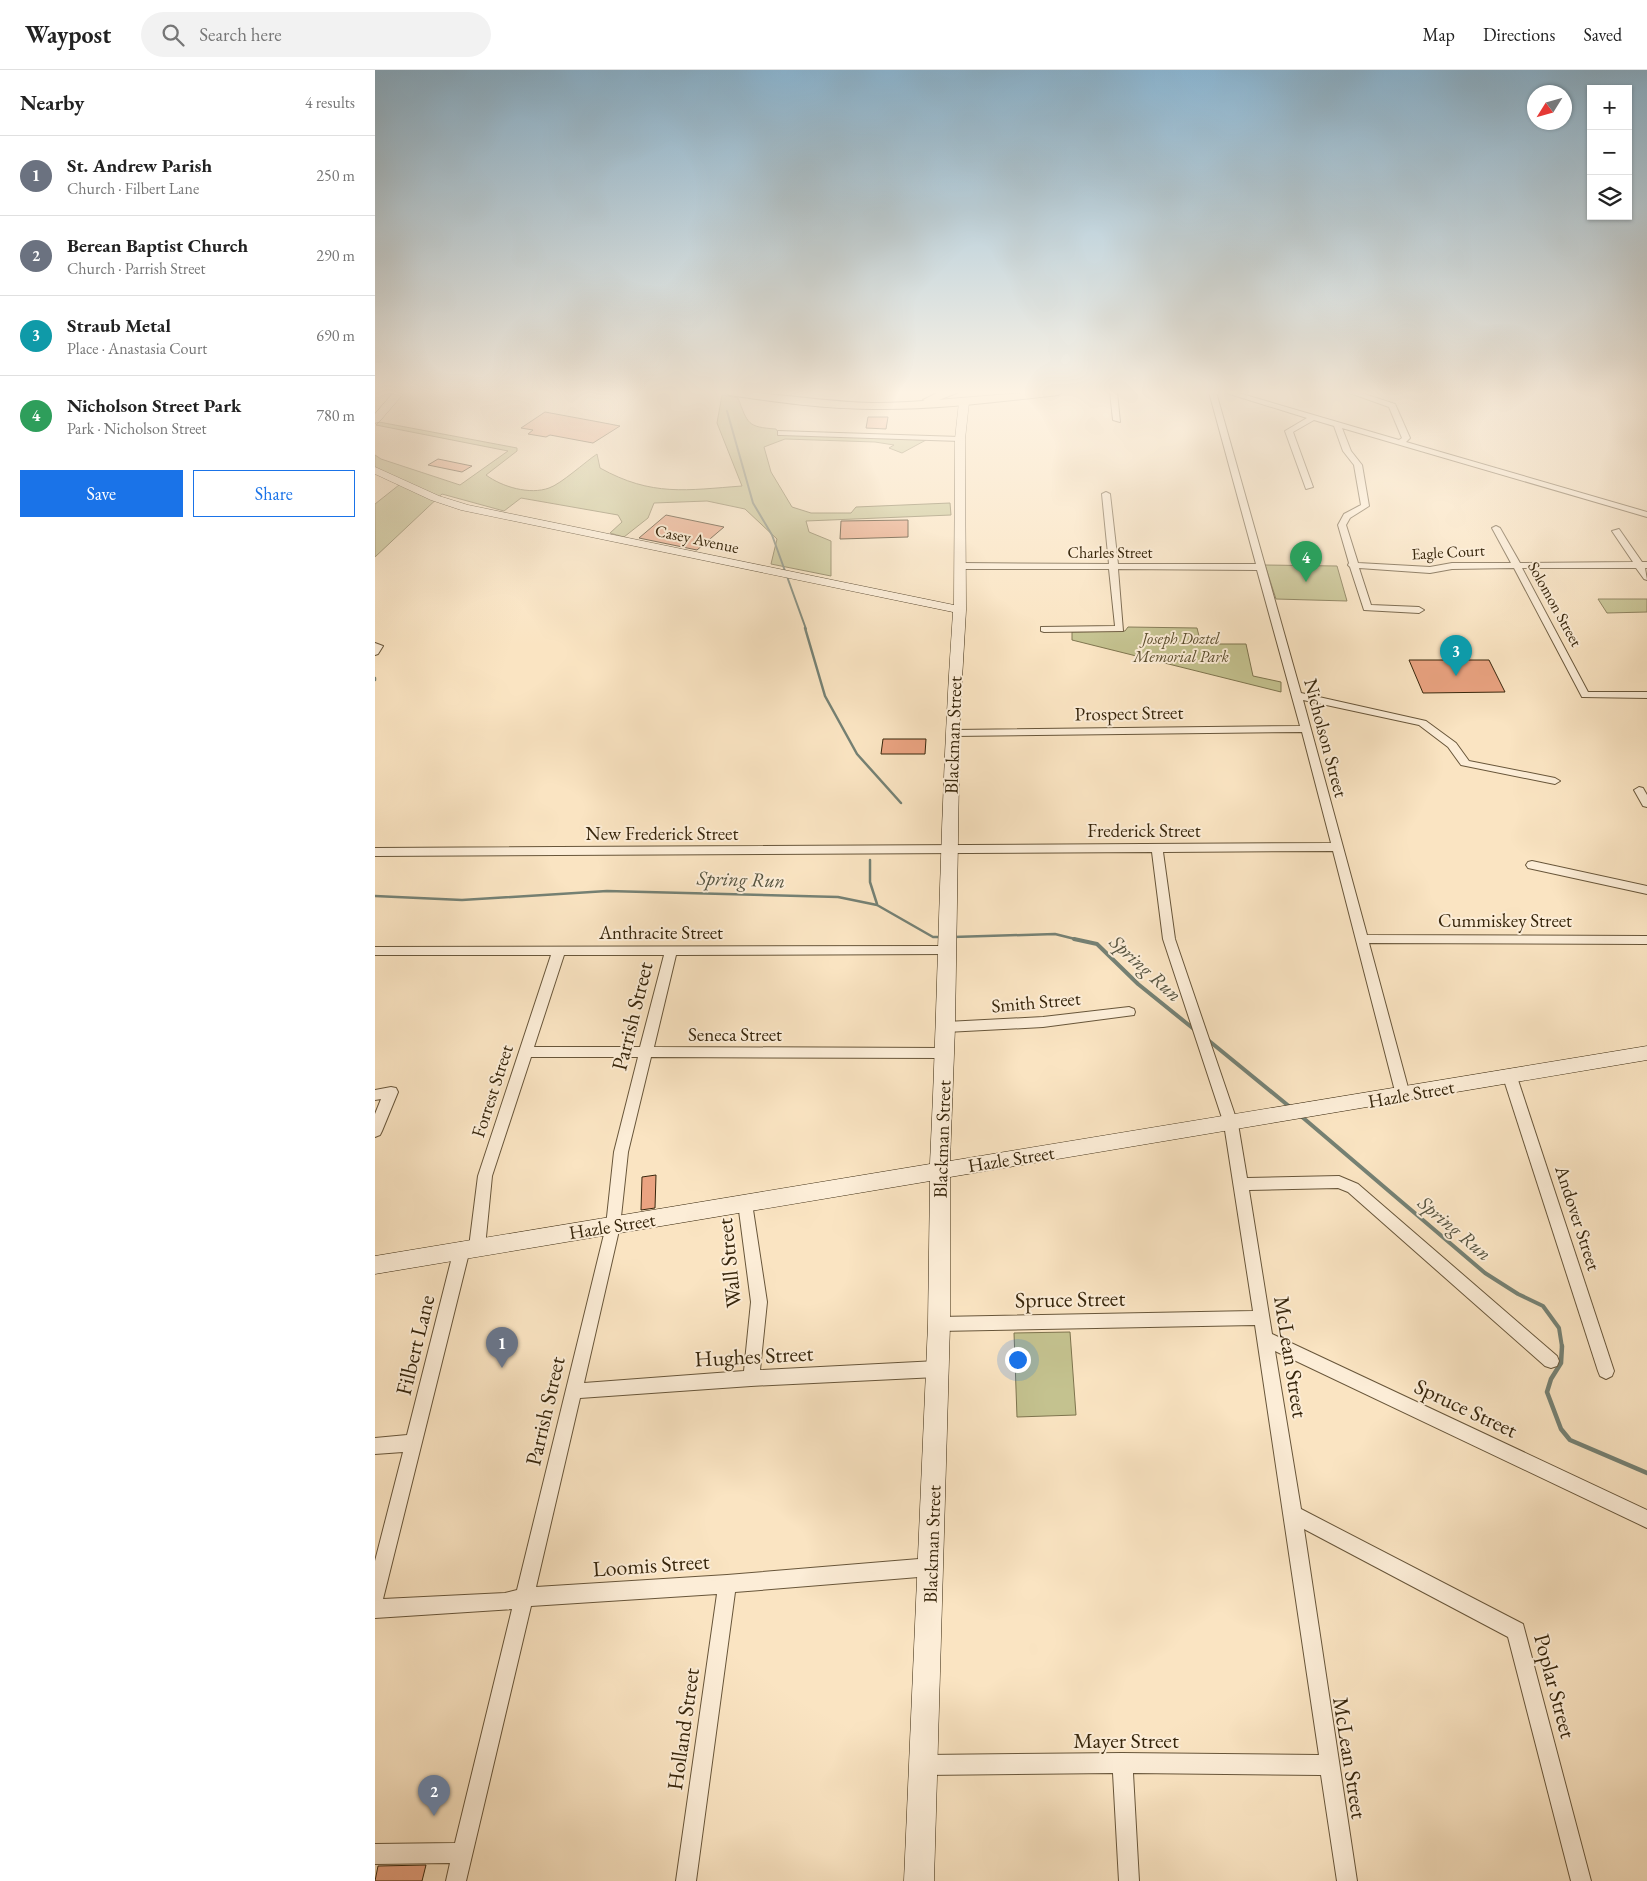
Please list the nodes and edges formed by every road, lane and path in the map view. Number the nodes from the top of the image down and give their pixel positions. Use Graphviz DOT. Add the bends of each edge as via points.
graph roads {
  1 [pos="389,477"];
  2 [pos="959,477"];
  3 [pos="1235,477"];
  4 [pos="1305,477"];
  5 [pos="1360,477"];
  6 [pos="1516,477"];
  7 [pos="1309,487"];
  8 [pos="1106,494"];
  9 [pos="1647,515"];
  10 [pos="1496,528"];
  11 [pos="1617,531"];
  12 [pos="1515,564"];
  13 [pos="1352,565"];
  14 [pos="1643,565"];
  15 [pos="960,566"];
  16 [pos="1113,567"];
  17 [pos="1260,567"];
  18 [pos="1647,577"];
  19 [pos="960,610"];
  20 [pos="1419,610"];
  21 [pos="1044,629"];
  22 [pos="1295,694"];
  23 [pos="1647,695"];
  24 [pos="1306,729"];
  25 [pos="953,732"];
  26 [pos="1555,781"];
  27 [pos="1639,790"];
  28 [pos="1647,804"];
  29 [pos="1338,847"];
  30 [pos="1157,848"];
  31 [pos="949,849"];
  32 [pos="375,852"];
  33 [pos="1532,865"];
  34 [pos="1647,890"];
  35 [pos="1363,939"];
  36 [pos="1647,940"];
  37 [pos="948,941"];
  38 [pos="559,950"];
  39 [pos="671,950"];
  40 [pos="375,951"];
  41 [pos="1129,1012"];
  42 [pos="946,1027"];
  43 [pos="524,1052"];
  44 [pos="646,1052"];
  45 [pos="945,1053"];
  46 [pos="1647,1053"];
  47 [pos="1510,1077"];
  48 [pos="375,1095"];
  49 [pos="1403,1095"];
  50 [pos="1231,1124"];
  51 [pos="375,1131"];
  52 [pos="940,1170"];
  53 [pos="1240,1184"];
  54 [pos="745,1203"];
  55 [pos="613,1226"];
  56 [pos="470,1248"];
  57 [pos="375,1265"];
  58 [pos="1261,1318"];
  59 [pos="939,1324"];
  60 [pos="1265,1338"];
  61 [pos="1551,1361"];
  62 [pos="937,1369"];
  63 [pos="1606,1371"];
  64 [pos="751,1378"];
  65 [pos="573,1391"];
  66 [pos="413,1443"];
  67 [pos="375,1446"];
  68 [pos="1293,1514"];
  69 [pos="1647,1519"];
  70 [pos="931,1567"];
  71 [pos="727,1584"];
  72 [pos="375,1597"];
  73 [pos="525,1597"];
  74 [pos="375,1609"];
  75 [pos="1123,1763"];
  76 [pos="924,1765"];
  77 [pos="1328,1765"];
  78 [pos="463,1853"];
  79 [pos="375,1854"];
  80 [pos="456,1881"];
  81 [pos="686,1881"];
  82 [pos="919,1881"];
  83 [pos="1129,1881"];
  84 [pos="1347,1881"];
  85 [pos="1581,1881"];
  1 -- 19 [label="main road, Casey Avenue" via="465,508"];
  2 -- 15 [label="main road, Blackman Street"];
  3 -- 17 [label="street, Nicholson Street"];
  4 -- 7 [label="street"];
  5 -- 13 [label="street" via="1365,506 1347,516 1342,525"];
  6 -- 9 [label="street"];
  8 -- 16 [label="street"];
  10 -- 12 [label="street, Solomon Street"];
  11 -- 14 [label="street"];
  12 -- 13 [label="street, Eagle Court" via="1430,570"];
  12 -- 14 [label="street"];
  12 -- 23 [label="street, Solomon Street" via="1585,695"];
  13 -- 20 [label="street" via="1367,608"];
  14 -- 18 [label="street"];
  15 -- 16 [label="street, Charles Street"];
  15 -- 19 [label="main road, Blackman Street"];
  16 -- 17 [label="street, Charles Street"];
  16 -- 21 [label="street" via="1120,629"];
  17 -- 22 [label="street, Nicholson Street"];
  19 -- 25 [label="main road, Blackman Street"];
  22 -- 24 [label="street, Nicholson Street"];
  22 -- 26 [label="street" via="1422,723 1452,745 1465,763"];
  24 -- 25 [label="street, Prospect Street"];
  24 -- 29 [label="street, Nicholson Street"];
  25 -- 31 [label="main road, Blackman Street"];
  27 -- 28 [label="street"];
  29 -- 30 [label="street, Frederick Street"];
  29 -- 35 [label="street, Nicholson Street"];
  30 -- 31 [label="street, Frederick Street"];
  30 -- 50 [label="street, McLean Street" via="1169,938"];
  31 -- 32 [label="street, New Frederick Street"];
  31 -- 37 [label="main road, Blackman Street"];
  33 -- 34 [label="street"];
  35 -- 36 [label="street, Cummiskey Street"];
  35 -- 49 [label="street, Nicholson Street"];
  37 -- 39 [label="street, Anthracite Street"];
  37 -- 42 [label="main road, Blackman Street"];
  38 -- 39 [label="street, Anthracite Street"];
  38 -- 40 [label="street, Anthracite Street"];
  38 -- 43 [label="street, Forrest Street"];
  39 -- 44 [label="street, Parrish Street"];
  41 -- 42 [label="street, Smith Street" via="1043,1022"];
  42 -- 45 [label="main road, Blackman Street"];
  43 -- 44 [label="street, Seneca Street"];
  43 -- 56 [label="street, Forrest Street" via="485,1176"];
  44 -- 45 [label="street, Seneca Street"];
  44 -- 55 [label="street, Parrish Street" via="621,1152"];
  45 -- 52 [label="main road, Blackman Street"];
  46 -- 47 [label="main road, Hazle Street"];
  47 -- 49 [label="main road, Hazle Street"];
  47 -- 63 [label="street, Andover Street"];
  48 -- 51 [label="street" via="391,1092"];
  49 -- 50 [label="main road, Hazle Street"];
  50 -- 52 [label="main road, Hazle Street"];
  50 -- 53 [label="street, McLean Street"];
  52 -- 54 [label="main road, Hazle Street"];
  52 -- 59 [label="main road, Blackman Street"];
  53 -- 58 [label="street, McLean Street"];
  53 -- 61 [label="street" via="1320,1181 1339,1182 1353,1188"];
  54 -- 55 [label="main road, Hazle Street"];
  54 -- 64 [label="street, Wall Street" via="759,1302"];
  55 -- 56 [label="main road, Hazle Street"];
  55 -- 65 [label="street, Parrish Street"];
  56 -- 57 [label="main road, Hazle Street"];
  56 -- 66 [label="street, Filbert Lane"];
  58 -- 59 [label="street, Spruce Street"];
  58 -- 60 [label="street, McLean Street"];
  59 -- 62 [label="main road, Blackman Street"];
  60 -- 68 [label="street, McLean Street"];
  60 -- 69 [label="street, Spruce Street"];
  62 -- 64 [label="street, Hughes Street"];
  62 -- 70 [label="main road, Blackman Street"];
  64 -- 65 [label="street, Hughes Street"];
  65 -- 73 [label="street, Parrish Street"];
  66 -- 67 [label="street"];
  66 -- 72 [label="street, Filbert Lane"];
  68 -- 77 [label="street, McLean Street"];
  68 -- 85 [label="street, Poplar Street" via="1516,1631"];
  70 -- 71 [label="street, Loomis Street"];
  70 -- 76 [label="main road, Blackman Street"];
  71 -- 73 [label="street, Loomis Street"];
  71 -- 81 [label="street, Holland Street"];
  73 -- 74 [label="street, Loomis Street" via="505,1602"];
  73 -- 78 [label="street, Parrish Street"];
  75 -- 76 [label="street, Mayer Street"];
  75 -- 77 [label="street, Mayer Street"];
  75 -- 83 [label="street"];
  76 -- 82 [label="main road, Blackman Street"];
  77 -- 84 [label="street, McLean Street"];
  78 -- 79 [label="street"];
  78 -- 80 [label="street, Parrish Street"];
}
